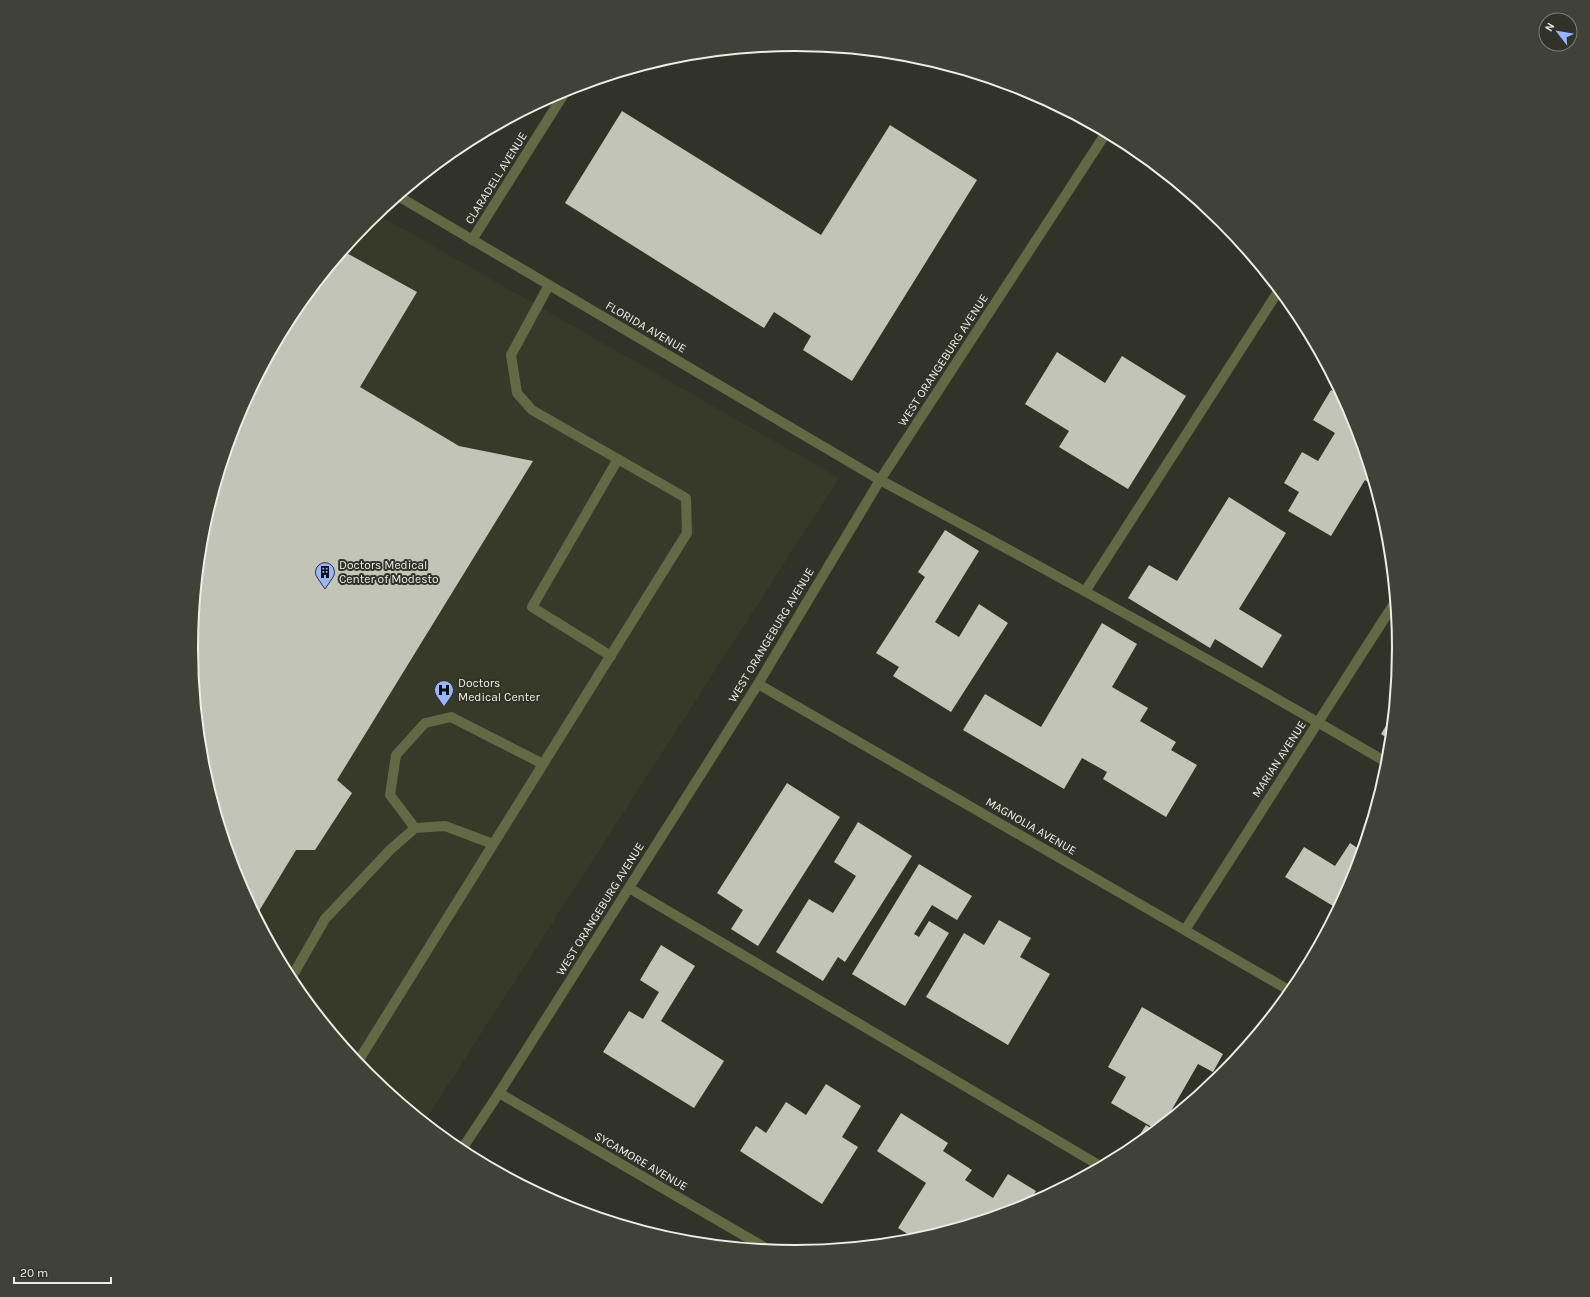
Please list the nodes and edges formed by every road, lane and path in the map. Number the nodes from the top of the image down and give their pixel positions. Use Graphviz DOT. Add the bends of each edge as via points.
graph roads {
  1 [pos="561,98"];
  2 [pos="1103,137"];
  3 [pos="402,198"];
  4 [pos="472,240"];
  5 [pos="549,285"];
  6 [pos="1276,295"];
  7 [pos="618,459"];
  8 [pos="880,480"];
  9 [pos="1086,590"];
  10 [pos="1391,608"];
  11 [pos="611,656"];
  12 [pos="758,684"];
  13 [pos="1318,722"];
  14 [pos="1382,760"];
  15 [pos="543,764"];
  16 [pos="415,828"];
  17 [pos="493,844"];
  18 [pos="629,888"];
  19 [pos="1185,930"];
  20 [pos="294,973"];
  21 [pos="1286,988"];
  22 [pos="360,1057"];
  23 [pos="499,1093"];
  24 [pos="464,1146"];
  25 [pos="1097,1164"];
  26 [pos="761,1245"];
  1 -- 4 [label="street, CLARADELL AVENUE"];
  2 -- 8 [label="street, WEST ORANGEBURG AVENUE"];
  3 -- 4 [label="street, FLORIDA AVENUE"];
  4 -- 5 [label="street, FLORIDA AVENUE"];
  5 -- 7 [label="street" via="511,355 517,393 532,410"];
  5 -- 8 [label="street, FLORIDA AVENUE"];
  6 -- 9 [label="street"];
  7 -- 11 [label="street" via="686,498 687,533"];
  7 -- 11 [label="street" via="532,607"];
  8 -- 9 [label="street, FLORIDA AVENUE"];
  8 -- 12 [label="street, WEST ORANGEBURG AVENUE"];
  9 -- 13 [label="street, FLORIDA AVENUE"];
  10 -- 13 [label="street, MARIAN AVENUE"];
  11 -- 15 [label="street"];
  12 -- 18 [label="street, WEST ORANGEBURG AVENUE"];
  12 -- 19 [label="street, MAGNOLIA AVENUE"];
  13 -- 14 [label="street, FLORIDA AVENUE"];
  13 -- 19 [label="street, MARIAN AVENUE"];
  15 -- 16 [label="street" via="451,717 425,724 396,755 390,796"];
  15 -- 17 [label="street"];
  16 -- 17 [label="street" via="445,826"];
  16 -- 20 [label="street" via="390,850 325,920"];
  17 -- 22 [label="street"];
  18 -- 23 [label="street, WEST ORANGEBURG AVENUE"];
  18 -- 25 [label="street"];
  19 -- 21 [label="street, MAGNOLIA AVENUE"];
  23 -- 24 [label="street, WEST ORANGEBURG AVENUE"];
  23 -- 26 [label="street, SYCAMORE AVENUE"];
}
